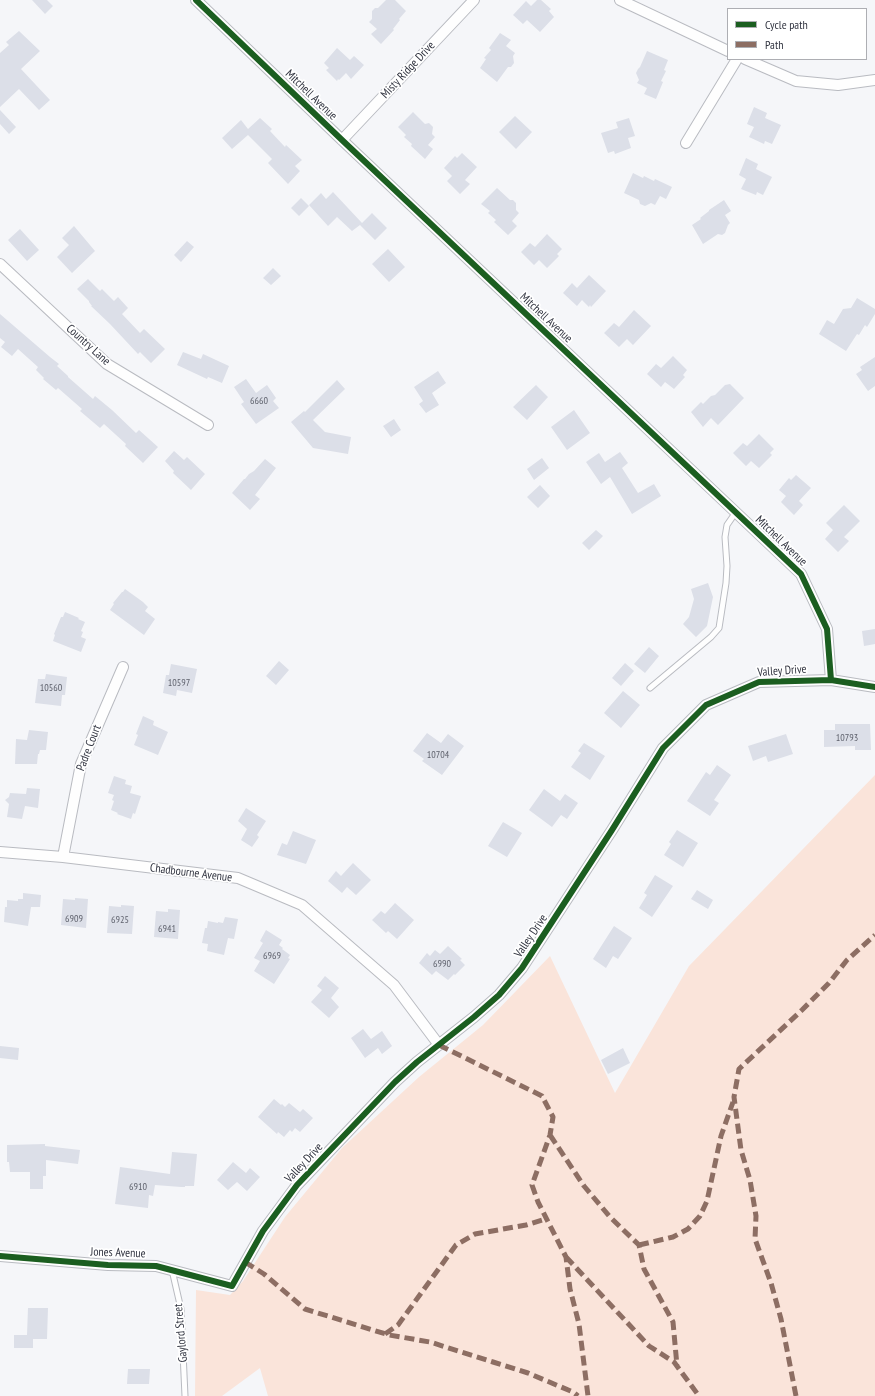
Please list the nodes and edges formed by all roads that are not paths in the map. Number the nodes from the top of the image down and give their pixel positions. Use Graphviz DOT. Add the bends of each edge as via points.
graph roads {
  1 [pos="196,0"];
  2 [pos="474,0"];
  3 [pos="620,0"];
  4 [pos="727,51"];
  5 [pos="736,60"];
  6 [pos="746,60"];
  7 [pos="875,80"];
  8 [pos="342,140"];
  9 [pos="686,143"];
  10 [pos="0,264"];
  11 [pos="208,425"];
  12 [pos="736,512"];
  13 [pos="123,667"];
  14 [pos="831,680"];
  15 [pos="875,687"];
  16 [pos="650,688"];
  17 [pos="0,852"];
  18 [pos="63,857"];
  19 [pos="439,1045"];
  20 [pos="0,1256"];
  21 [pos="172,1270"];
  22 [pos="232,1286"];
  23 [pos="185,1396"];
  1 -- 8 [label="street, Mitchell Avenue"];
  2 -- 8 [label="street, Misty Ridge Drive"];
  3 -- 4 [label="street"];
  5 -- 9 [label="street"];
  6 -- 7 [label="street" via="796,81 838,85"];
  8 -- 12 [label="street, Mitchell Avenue"];
  10 -- 11 [label="street, Country Lane" via="107,364"];
  12 -- 14 [label="street, Mitchell Avenue" via="801,574 827,629"];
  12 -- 16 [label="lane" via="727,525 725,537 726,583 719,628 712,637"];
  13 -- 18 [label="street, Padre Court" via="81,764"];
  14 -- 15 [label="street, Valley Drive"];
  14 -- 19 [label="street, Valley Drive" via="759,682 706,705 663,748 522,968 499,996"];
  17 -- 18 [label="street, Chadbourne Avenue"];
  18 -- 19 [label="street, Chadbourne Avenue" via="238,878 302,906 394,985"];
  19 -- 22 [label="street, Valley Drive" via="395,1082 297,1185 263,1231"];
  20 -- 21 [label="street, Jones Avenue" via="108,1265 156,1266"];
  21 -- 22 [label="street, Jones Avenue"];
  21 -- 23 [label="lane, Gaylord Street" via="181,1309"];
}
